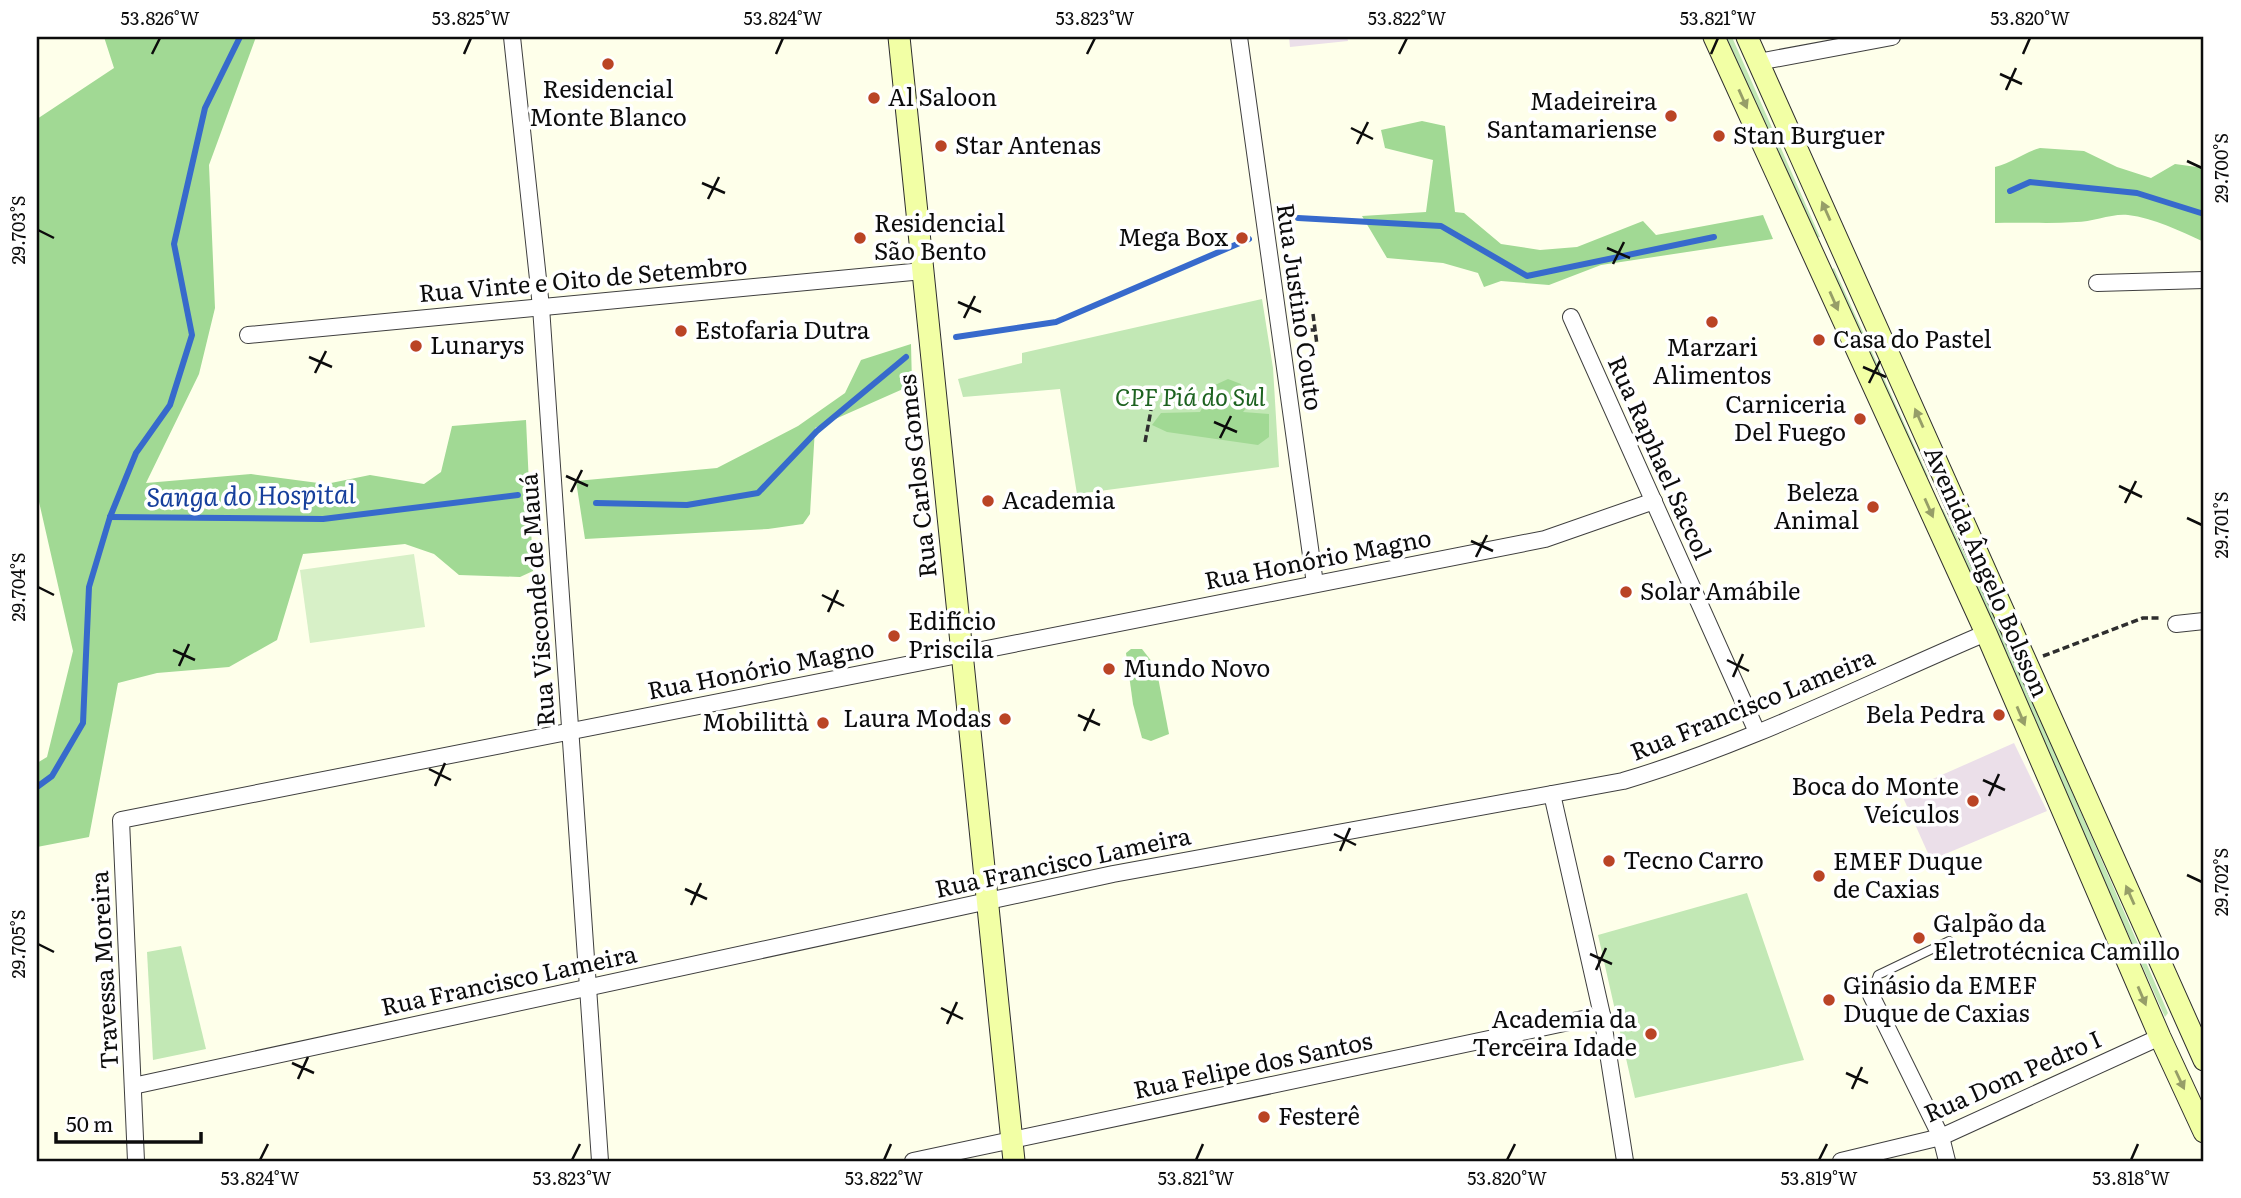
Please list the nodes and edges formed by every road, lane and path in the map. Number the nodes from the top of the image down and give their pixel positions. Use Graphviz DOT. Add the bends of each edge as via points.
graph roads {
  1 [pos="512,37"];
  2 [pos="899,37"];
  3 [pos="1238,37"];
  4 [pos="1714,37"];
  5 [pos="1747,37"];
  6 [pos="1892,37"];
  7 [pos="1758,62"];
  8 [pos="923,271"];
  9 [pos="2204,280"];
  10 [pos="2097,283"];
  11 [pos="541,307"];
  12 [pos="1313,314"];
  13 [pos="1572,317"];
  14 [pos="1300,330"];
  15 [pos="1315,330"];
  16 [pos="248,335"];
  17 [pos="1317,345"];
  18 [pos="1151,410"];
  19 [pos="1145,442"];
  20 [pos="1654,501"];
  21 [pos="1315,584"];
  22 [pos="2204,621"];
  23 [pos="2176,624"];
  24 [pos="1986,633"];
  25 [pos="962,654"];
  26 [pos="2028,663"];
  27 [pos="570,731"];
  28 [pos="1758,732"];
  29 [pos="1552,794"];
  30 [pos="121,820"];
  31 [pos="988,901"];
  32 [pos="1949,941"];
  33 [pos="588,987"];
  34 [pos="1871,995"];
  35 [pos="1602,1015"];
  36 [pos="2196,1024"];
  37 [pos="2160,1037"];
  38 [pos="2204,1060"];
  39 [pos="133,1086"];
  40 [pos="2204,1132"];
  41 [pos="1941,1137"];
  42 [pos="1013,1151"];
  43 [pos="136,1161"];
  44 [pos="600,1161"];
  45 [pos="913,1161"];
  46 [pos="1625,1161"];
  47 [pos="1841,1161"];
  48 [pos="1947,1161"];
  1 -- 11 [label="street, Rua Visconde de Mauá"];
  2 -- 8 [label="main road, Rua Carlos Gomes"];
  3 -- 21 [label="street, Rua Justino Couto"];
  4 -- 24 [label="main road, Avenida Ângelo Bolsson, one-way"];
  5 -- 7 [label="main road, Avenida Ângelo Bolsson"];
  6 -- 7 [label="street"];
  26 -- 7 [label="main road, Avenida Ângelo Bolsson, one-way"];
  8 -- 11 [label="street, Rua Vinte e Oito de Setembro"];
  8 -- 25 [label="main road, Rua Carlos Gomes"];
  9 -- 10 [label="street"];
  11 -- 16 [label="street, Rua Vinte e Oito de Setembro"];
  11 -- 27 [label="street, Rua Visconde de Mauá"];
  12 -- 15 [label="path"];
  13 -- 20 [label="street, Rua Raphael Saccol"];
  14 -- 15 [label="path"];
  15 -- 17 [label="path"];
  18 -- 19 [label="path"];
  20 -- 21 [label="street, Rua Honório Magno" via="1545,539"];
  20 -- 28 [label="street, Rua Raphael Saccol"];
  21 -- 25 [label="street, Rua Honório Magno"];
  22 -- 23 [label="street"];
  23 -- 26 [label="path" via="2143,618"];
  24 -- 28 [label="street, Rua Francisco Lameira"];
  24 -- 37 [label="main road, Avenida Ângelo Bolsson, one-way"];
  25 -- 27 [label="street, Rua Honório Magno"];
  25 -- 31 [label="main road, Rua Carlos Gomes"];
  36 -- 26 [label="main road, Avenida Ângelo Bolsson, one-way"];
  27 -- 30 [label="street, Rua Honório Magno"];
  27 -- 33 [label="street, Rua Visconde de Mauá"];
  28 -- 29 [label="street, Rua Francisco Lameira" via="1654,772"];
  29 -- 31 [label="street, Rua Francisco Lameira"];
  29 -- 35 [label="street"];
  30 -- 39 [label="street, Travessa Moreira"];
  31 -- 33 [label="street, Rua Francisco Lameira"];
  31 -- 42 [label="main road, Rua Carlos Gomes"];
  32 -- 34 [label="lane" via="1878,975"];
  33 -- 39 [label="street, Rua Francisco Lameira"];
  33 -- 44 [label="street, Rua Visconde de Mauá"];
  34 -- 41 [label="street"];
  35 -- 42 [label="street, Rua Felipe dos Santos"];
  35 -- 46 [label="street"];
  36 -- 37 [label="main road"];
  36 -- 38 [label="main road, Avenida Ângelo Bolsson"];
  37 -- 40 [label="main road, Avenida Ângelo Bolsson, one-way"];
  37 -- 41 [label="street, Rua Dom Pedro I"];
  39 -- 43 [label="street, Travessa Moreira"];
  41 -- 47 [label="street, Rua Dom Pedro I"];
  41 -- 48 [label="street"];
  42 -- 45 [label="street, Rua Felipe dos Santos"];
}
